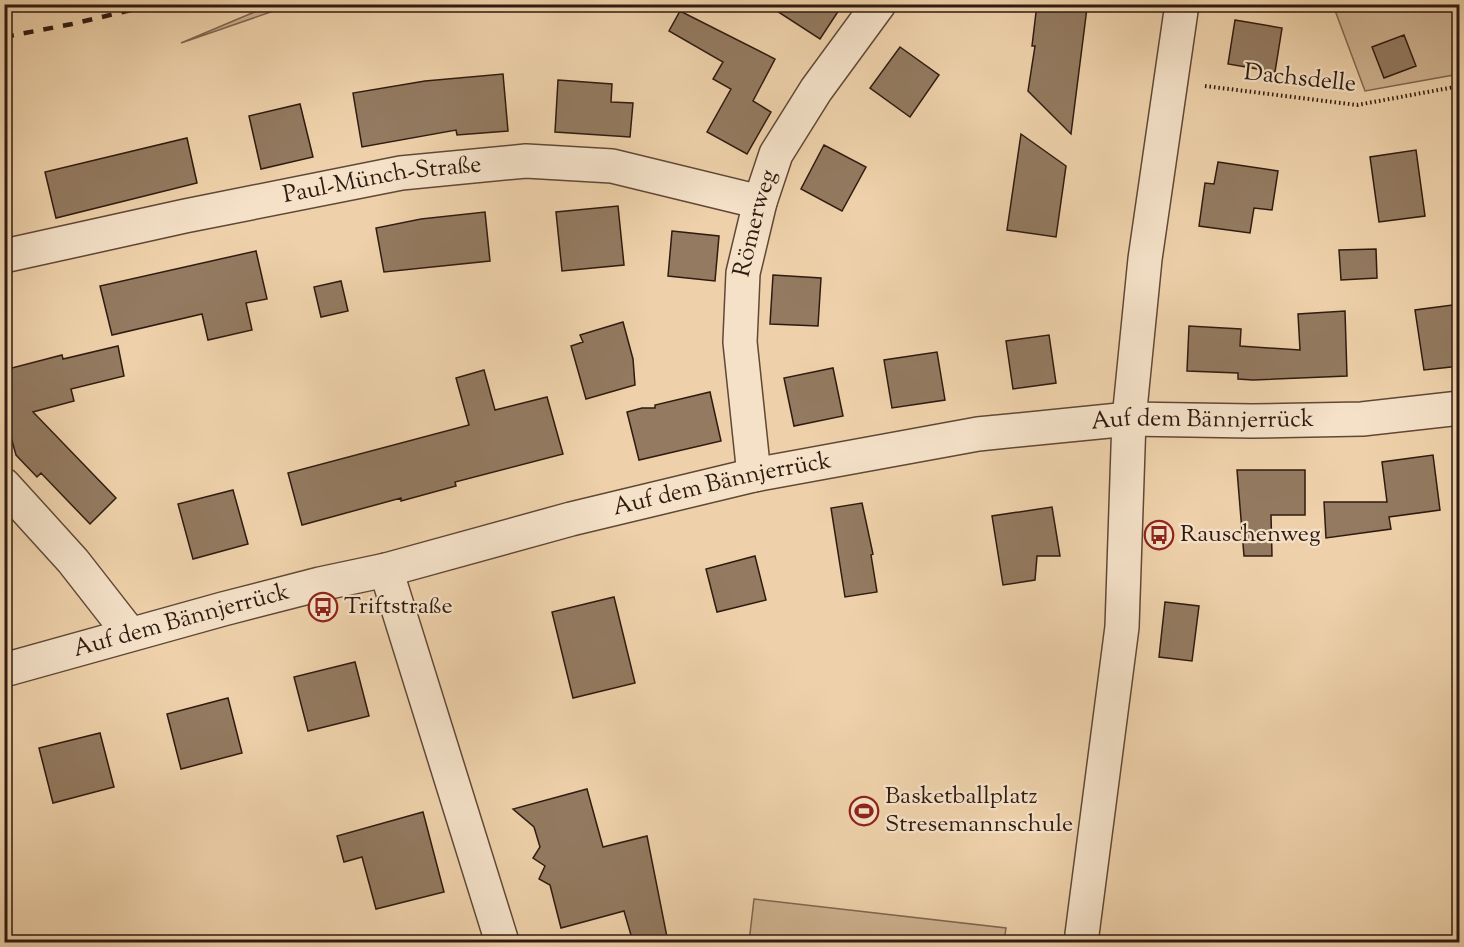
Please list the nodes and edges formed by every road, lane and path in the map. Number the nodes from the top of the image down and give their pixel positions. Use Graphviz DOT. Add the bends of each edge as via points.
graph roads {
  1 [pos="879,4"];
  2 [pos="1182,4"];
  3 [pos="1171,82"];
  4 [pos="1460,86"];
  5 [pos="760,202"];
  6 [pos="4,256"];
  7 [pos="1460,408"];
  8 [pos="1129,419"];
  9 [pos="754,475"];
  10 [pos="4,485"];
  11 [pos="386,570"];
  12 [pos="130,634"];
  13 [pos="4,670"];
  14 [pos="502,942"];
  15 [pos="1081,942"];
  1 -- 5 [label="street, Römerweg" via="816,90 776,154"];
  2 -- 3 [label="street"];
  3 -- 4 [label="path, Dachsdelle" via="1358,105"];
  3 -- 8 [label="street" via="1145,259"];
  5 -- 6 [label="street, Paul-Münch-Straße" via="612,166 526,161 401,173"];
  5 -- 9 [label="street, Römerweg" via="742,273 740,342"];
  7 -- 8 [label="street, Auf dem Bännjerrück" via="1362,419"];
  8 -- 9 [label="street, Auf dem Bännjerrück" via="978,434"];
  8 -- 15 [label="street" via="1122,627"];
  9 -- 11 [label="street, Auf dem Bännjerrück" via="571,519"];
  10 -- 12 [label="street" via="73,561"];
  11 -- 12 [label="street, Auf dem Bännjerrück"];
  11 -- 14 [label="street"];
  12 -- 13 [label="street, Auf dem Bännjerrück"];
}
